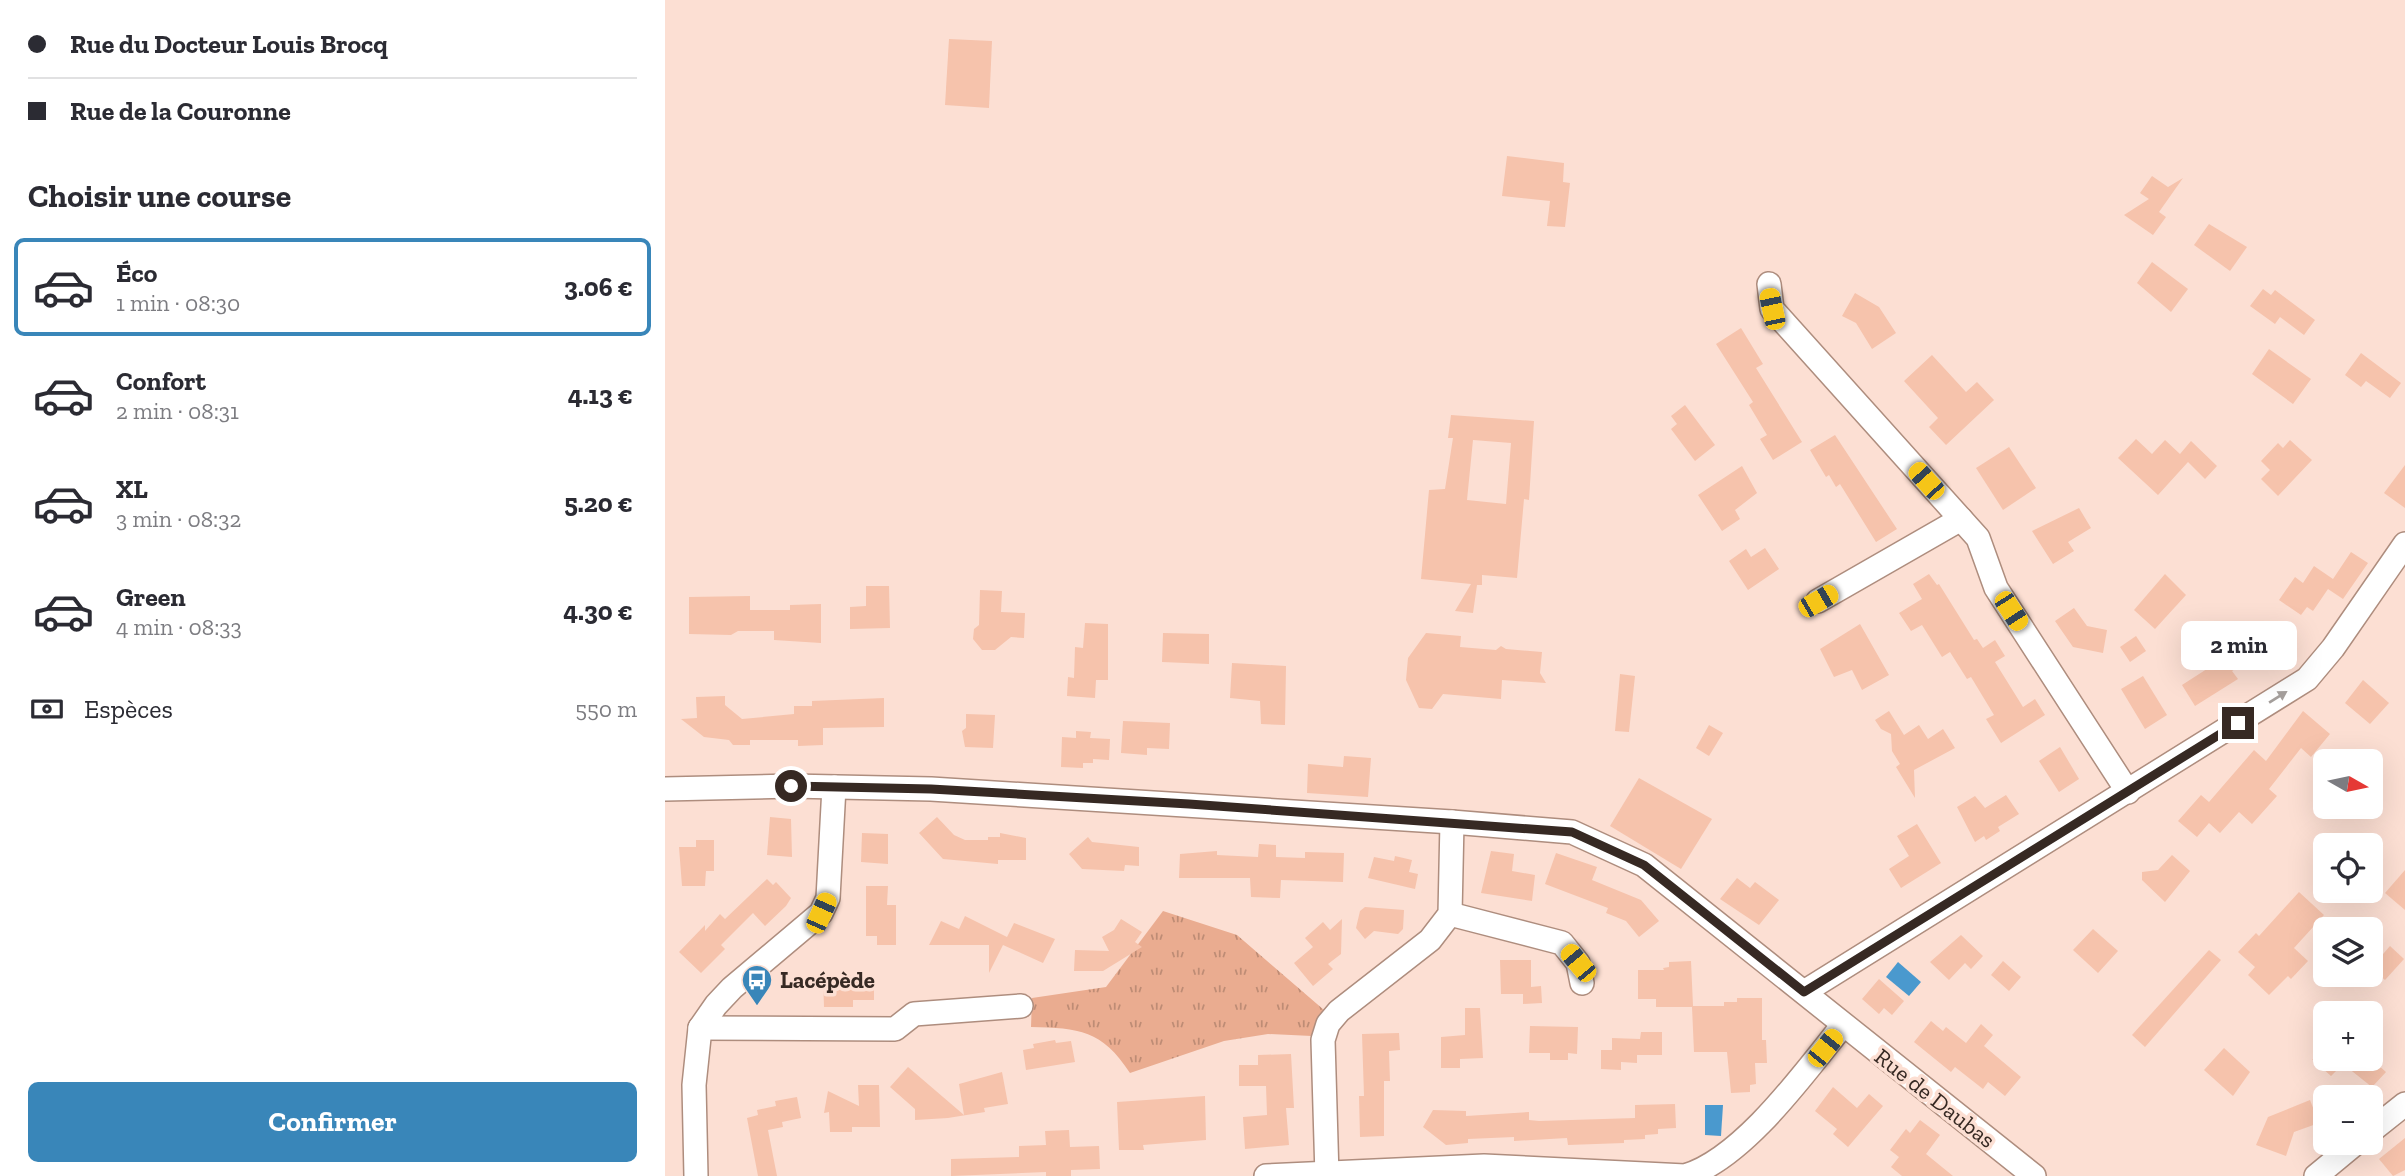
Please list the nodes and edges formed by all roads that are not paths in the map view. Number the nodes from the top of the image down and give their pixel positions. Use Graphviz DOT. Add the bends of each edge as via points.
graph roads {
  1 [pos="1769,284"];
  2 [pos="1961,519"];
  3 [pos="2405,544"];
  4 [pos="1818,601"];
  5 [pos="834,787"];
  6 [pos="665,789"];
  7 [pos="2128,792"];
  8 [pos="1452,822"];
  9 [pos="1450,914"];
  10 [pos="1582,983"];
  11 [pos="1804,992"];
  12 [pos="1021,1006"];
  13 [pos="1843,1025"];
  14 [pos="701,1028"];
  15 [pos="2405,1104"];
  16 [pos="2383,1121"];
  17 [pos="2341,1155"];
  18 [pos="1327,1174"];
  19 [pos="696,1176"];
  20 [pos="1266,1176"];
  21 [pos="1685,1176"];
  22 [pos="2034,1176"];
  23 [pos="2316,1176"];
  1 -- 2 [label="street" via="1772,309"];
  2 -- 4 [label="street"];
  2 -- 7 [label="street" via="1978,538 1996,588"];
  7 -- 3 [label="street, one-way" via="2307,679"];
  5 -- 6 [label="street, Rue de Daubas"];
  5 -- 8 [label="street, Rue de Daubas"];
  5 -- 14 [label="street" via="828,898 821,913 732,988"];
  7 -- 11 [label="street"];
  8 -- 9 [label="street"];
  8 -- 11 [label="street, Rue de Daubas" via="1572,832 1644,865"];
  9 -- 10 [label="street" via="1562,943 1578,963"];
  9 -- 18 [label="street" via="1430,940 1328,1024 1323,1040"];
  11 -- 13 [label="street, Rue de Daubas"];
  12 -- 14 [label="street" via="914,1014 895,1029"];
  13 -- 21 [label="street" via="1739,1146 1714,1165"];
  13 -- 22 [label="street, Rue de Daubas"];
  14 -- 19 [label="street" via="695,1072"];
  15 -- 16 [label="street"];
  17 -- 23 [label="street"];
  18 -- 20 [label="street"];
  18 -- 21 [label="street" via="1483,1166"];
}
